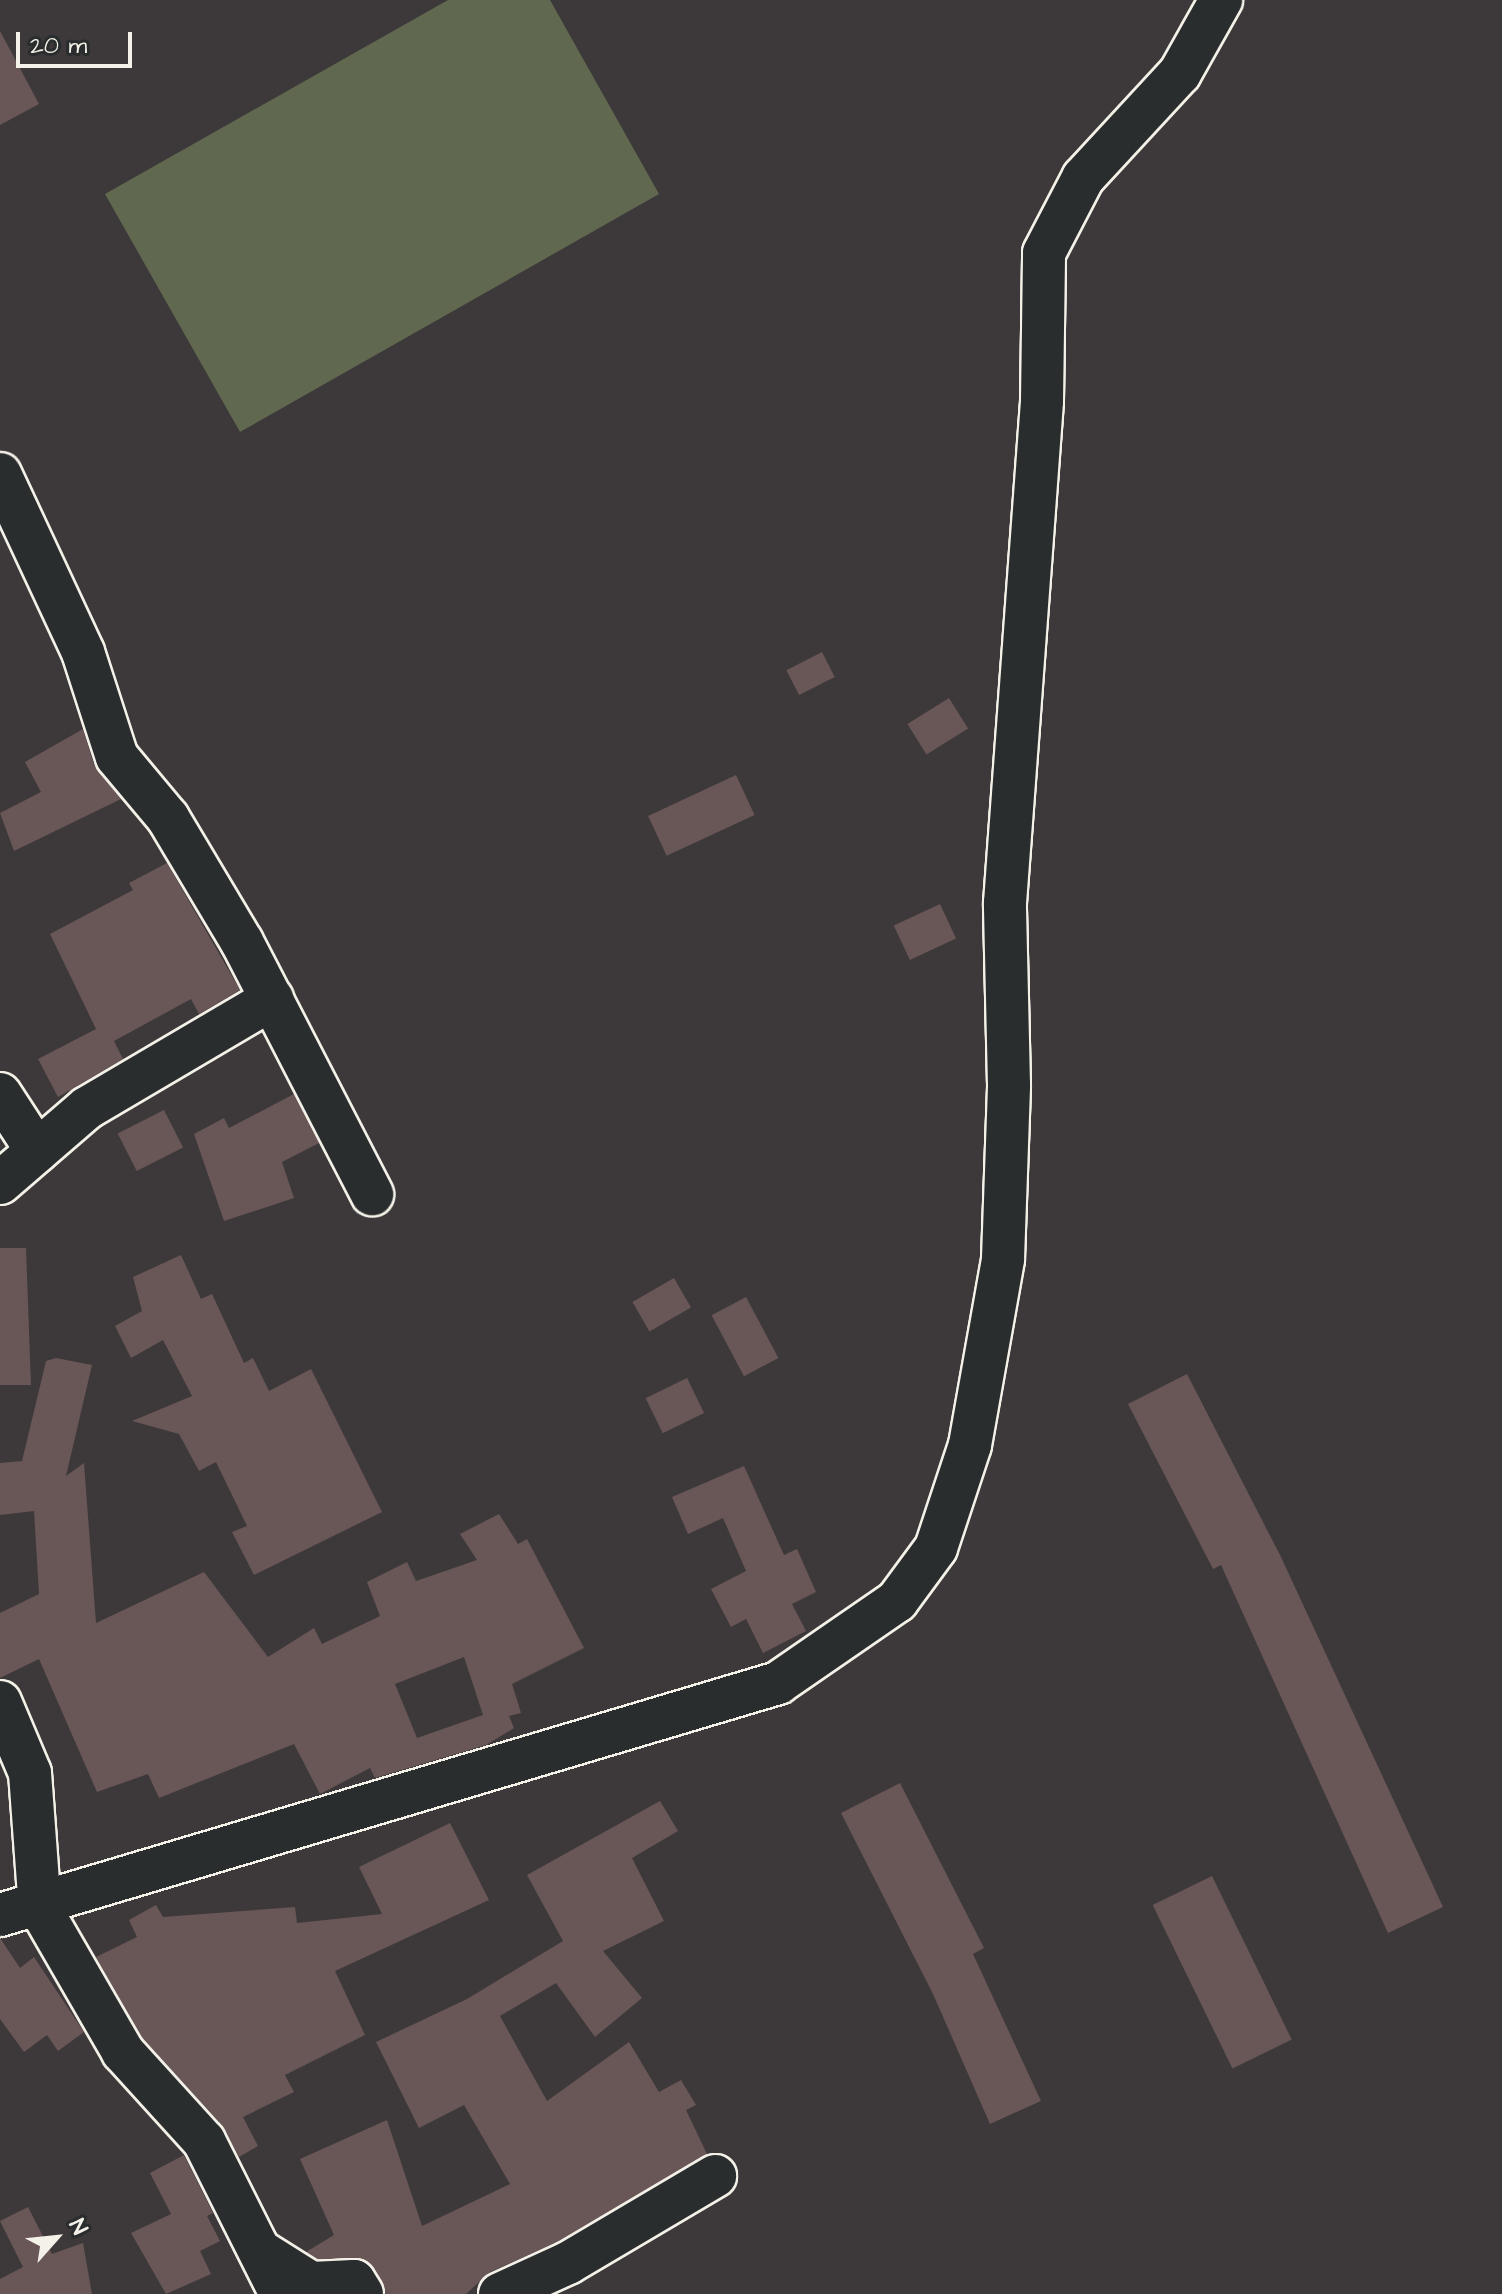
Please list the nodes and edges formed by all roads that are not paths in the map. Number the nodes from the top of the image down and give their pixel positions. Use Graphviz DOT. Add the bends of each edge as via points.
graph roads {
  1 [pos="1221,0"];
  2 [pos="0,474"];
  3 [pos="272,999"];
  4 [pos="0,1094"];
  5 [pos="37,1151"];
  6 [pos="0,1183"];
  7 [pos="372,1194"];
  8 [pos="0,1702"];
  9 [pos="20,1912"];
  10 [pos="715,2176"];
  11 [pos="265,2254"];
  12 [pos="281,2294"];
  13 [pos="362,2294"];
  14 [pos="500,2294"];
  1 -- 9 [label="street" via="1180,73 1083,178 1044,253 1042,401 1005,903 1009,1085 1003,1259 970,1445 936,1548 897,1601 778,1683"];
  2 -- 3 [label="street" via="83,652 117,757 168,818"];
  3 -- 5 [label="street" via="87,1108"];
  3 -- 7 [label="street"];
  4 -- 5 [label="street"];
  5 -- 6 [label="street"];
  8 -- 9 [label="street" via="30,1773"];
  9 -- 11 [label="street" via="123,2052 204,2141"];
  10 -- 14 [label="street" via="568,2263"];
  11 -- 12 [label="street"];
  11 -- 13 [label="street" via="311,2283 354,2281"];
}
